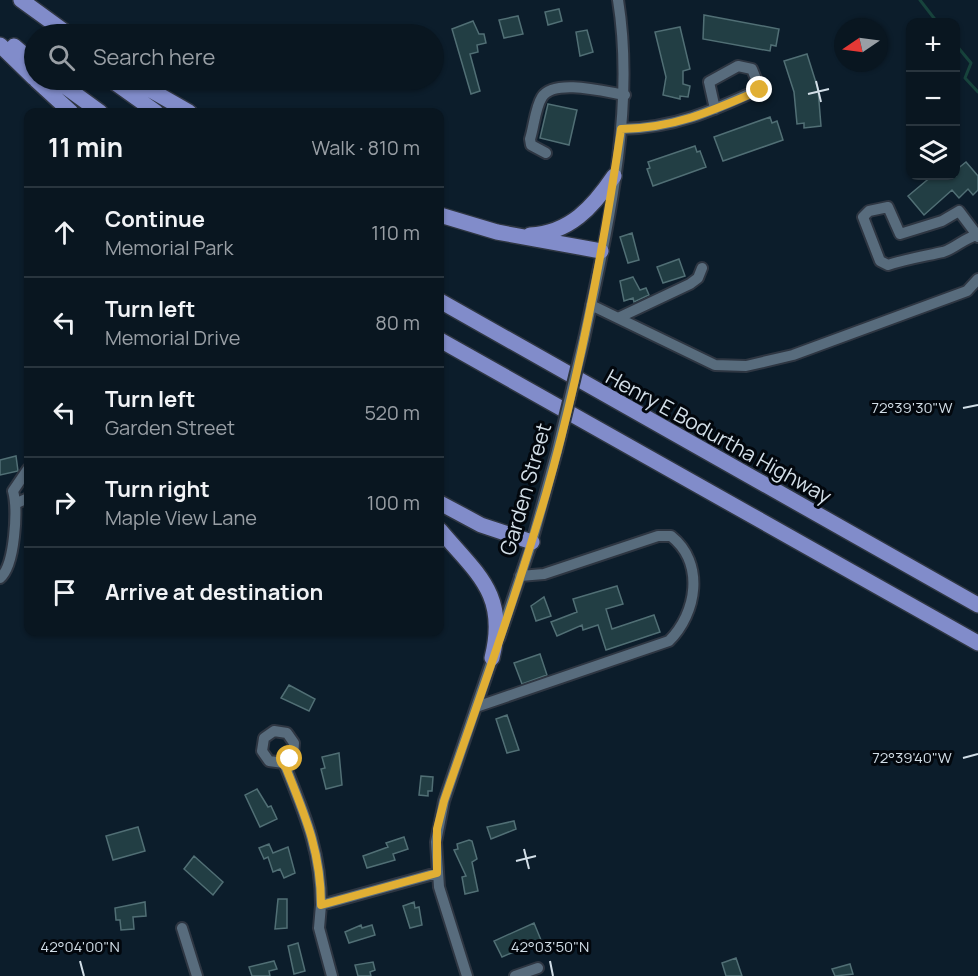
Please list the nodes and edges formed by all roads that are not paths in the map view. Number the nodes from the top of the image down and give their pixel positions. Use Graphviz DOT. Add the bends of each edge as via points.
graph roads {
  1 [pos="9,0"];
  2 [pos="21,0"];
  3 [pos="618,0"];
  4 [pos="40,24"];
  5 [pos="54,24"];
  6 [pos="0,35"];
  7 [pos="0,45"];
  8 [pos="24,55"];
  9 [pos="24,68"];
  10 [pos="47,90"];
  11 [pos="70,90"];
  12 [pos="125,90"];
  13 [pos="150,90"];
  14 [pos="625,95"];
  15 [pos="67,108"];
  16 [pos="94,108"];
  17 [pos="150,108"];
  18 [pos="182,108"];
  19 [pos="714,109"];
  20 [pos="621,129"];
  21 [pos="546,153"];
  22 [pos="614,176"];
  23 [pos="444,216"];
  24 [pos="498,232"];
  25 [pos="977,236"];
  26 [pos="601,251"];
  27 [pos="702,268"];
  28 [pos="978,279"];
  29 [pos="444,303"];
  30 [pos="591,305"];
  31 [pos="618,318"];
  32 [pos="444,342"];
  33 [pos="24,475"];
  34 [pos="24,500"];
  35 [pos="16,503"];
  36 [pos="444,505"];
  37 [pos="444,535"];
  38 [pos="532,542"];
  39 [pos="520,576"];
  40 [pos="0,578"];
  41 [pos="978,605"];
  42 [pos="978,643"];
  43 [pos="492,658"];
  44 [pos="476,707"];
  45 [pos="284,763"];
  46 [pos="437,873"];
  47 [pos="321,905"];
  48 [pos="182,928"];
  49 [pos="538,968"];
  50 [pos="197,976"];
  51 [pos="332,976"];
  52 [pos="467,976"];
  53 [pos="515,976"];
  1 -- 4 [label="highway"];
  2 -- 5 [label="highway"];
  3 -- 14 [label="street, Garden Street" via="626,59"];
  6 -- 8 [label="highway"];
  7 -- 9 [label="highway"];
  10 -- 15 [label="highway"];
  11 -- 16 [label="highway"];
  12 -- 17 [label="highway"];
  13 -- 18 [label="highway"];
  14 -- 20 [label="street, Garden Street"];
  14 -- 21 [label="street" via="571,87 547,92 540,99 530,139 531,145"];
  19 -- 19 [label="street" via="760,90 753,69 738,66 709,82"];
  19 -- 20 [label="street" via="653,129"];
  20 -- 22 [label="street, Garden Street"];
  22 -- 24 [label="highway" via="591,209 562,227 534,235"];
  22 -- 26 [label="street, Garden Street"];
  23 -- 24 [label="highway"];
  24 -- 26 [label="highway"];
  25 -- 25 [label="street" via="957,211 942,221 900,234 888,207 869,211 863,217 880,261 888,264 942,252"];
  26 -- 30 [label="street, Garden Street"];
  27 -- 31 [label="street" via="690,284"];
  28 -- 31 [label="street" via="967,291 794,355 746,366 715,365"];
  29 -- 41 [label="highway, Henry E Bodurtha Highway"];
  30 -- 31 [label="street"];
  30 -- 38 [label="street, Garden Street, bridge"];
  32 -- 42 [label="highway"];
  33 -- 35 [label="street" via="14,491"];
  34 -- 35 [label="street"];
  35 -- 40 [label="street" via="10,561"];
  36 -- 38 [label="highway" via="481,525"];
  37 -- 43 [label="highway" via="493,599 497,624"];
  38 -- 39 [label="street, Garden Street"];
  39 -- 43 [label="street, Garden Street"];
  39 -- 44 [label="street" via="544,574 658,536 671,536 687,557 694,598 669,641"];
  43 -- 44 [label="street, Garden Street"];
  44 -- 46 [label="street, Garden Street" via="440,816"];
  45 -- 47 [label="street" via="316,847"];
  46 -- 47 [label="street"];
  46 -- 52 [label="street, Garden Street"];
  47 -- 51 [label="street" via="319,928"];
  48 -- 50 [label="street"];
  49 -- 53 [label="street"];
}
